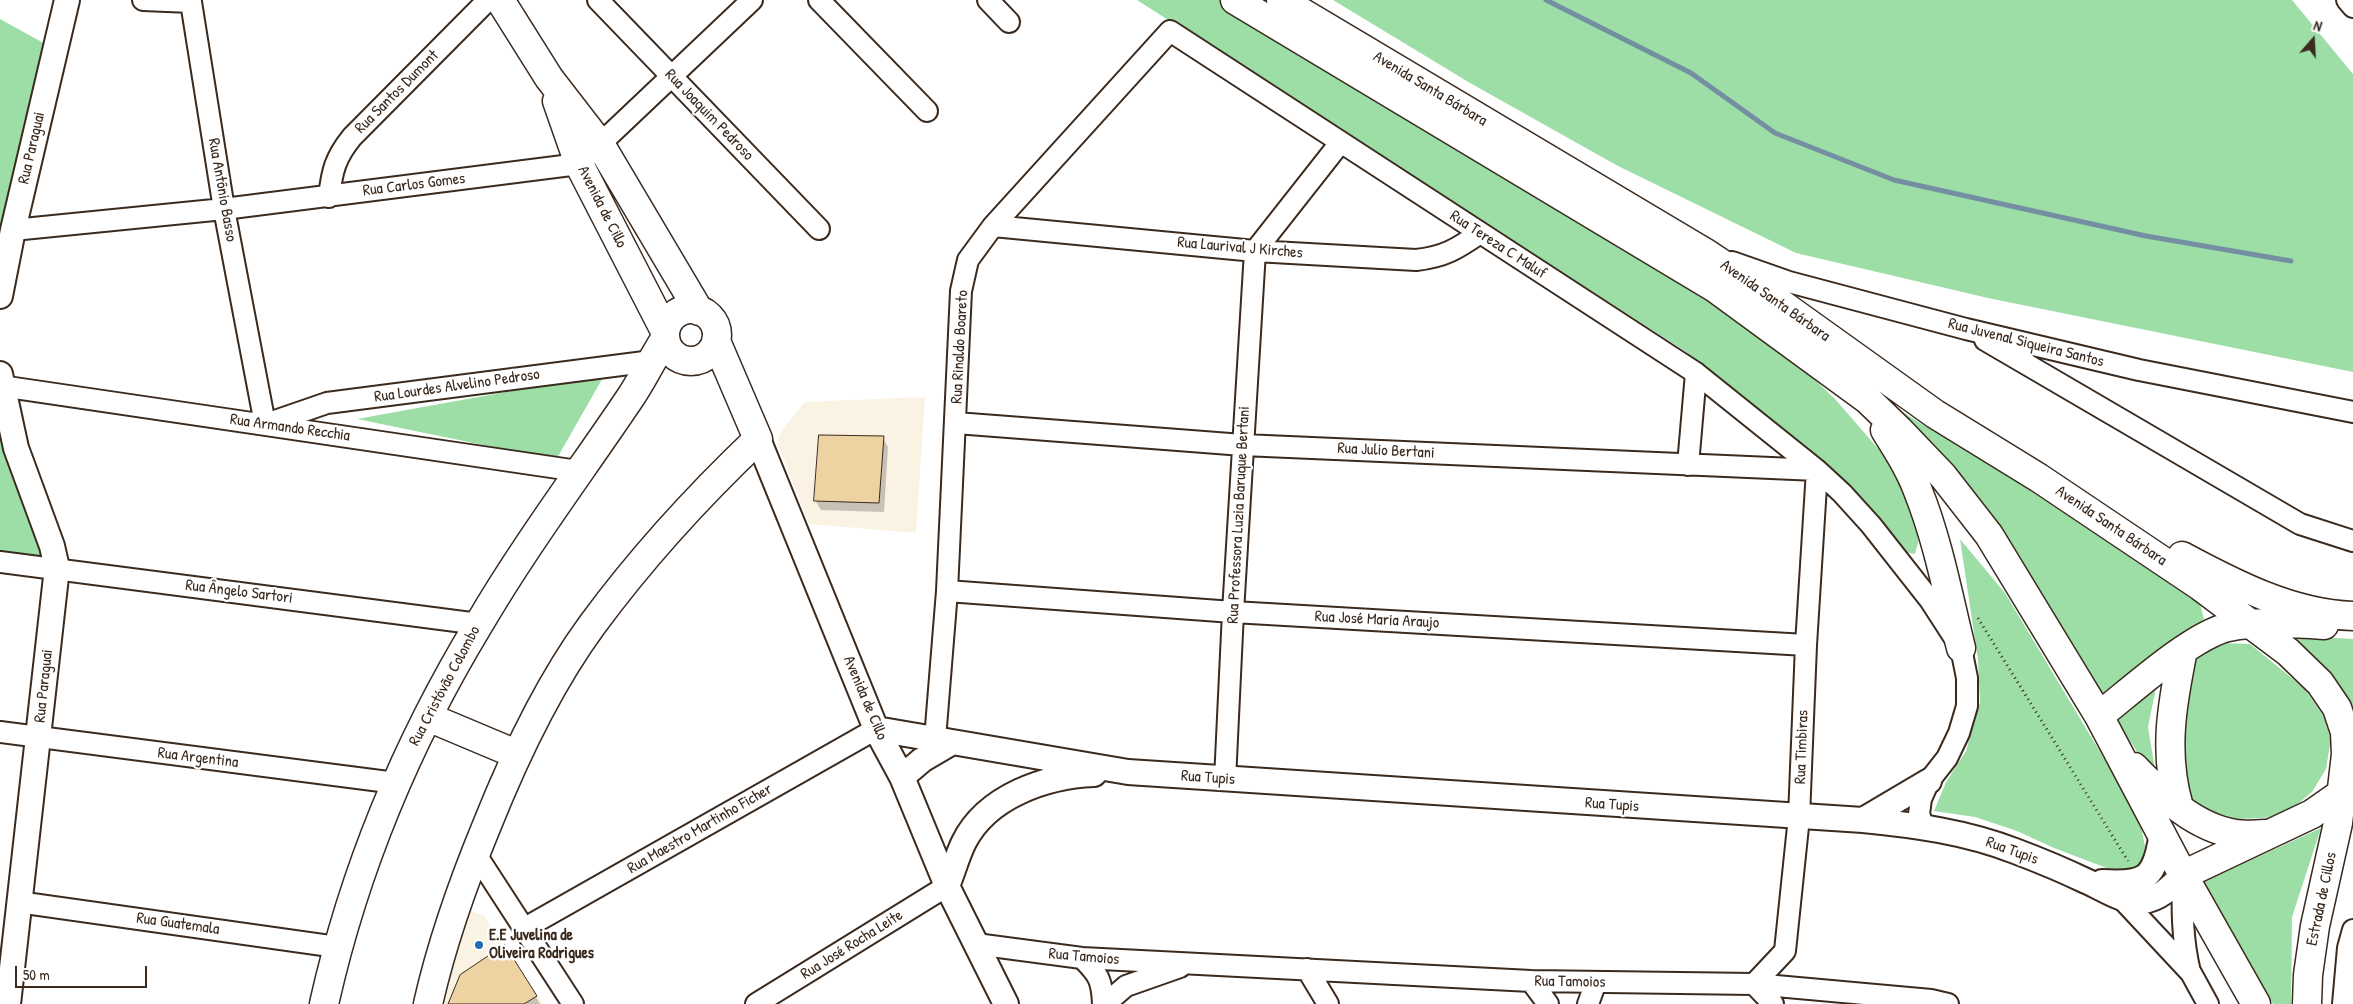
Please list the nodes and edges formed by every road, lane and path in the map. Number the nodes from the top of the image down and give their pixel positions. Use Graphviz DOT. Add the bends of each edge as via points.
graph roads {
  1 [pos="67,0"];
  2 [pos="143,0"];
  3 [pos="488,0"];
  4 [pos="500,0"];
  5 [pos="598,0"];
  6 [pos="752,0"];
  7 [pos="819,0"];
  8 [pos="988,0"];
  9 [pos="1235,0"];
  10 [pos="1281,0"];
  11 [pos="2347,0"];
  12 [pos="2353,7"];
  13 [pos="1009,22"];
  14 [pos="1170,31"];
  15 [pos="672,76"];
  16 [pos="549,78"];
  17 [pos="927,111"];
  18 [pos="1340,143"];
  19 [pos="600,144"];
  20 [pos="580,164"];
  21 [pos="329,197"];
  22 [pos="224,210"];
  23 [pos="993,226"];
  24 [pos="819,229"];
  25 [pos="13,230"];
  26 [pos="1480,233"];
  27 [pos="1255,251"];
  28 [pos="1704,252"];
  29 [pos="0,296"];
  30 [pos="699,311"];
  31 [pos="1966,329"];
  32 [pos="716,341"];
  33 [pos="670,350"];
  34 [pos="1696,373"];
  35 [pos="1,380"];
  36 [pos="736,387"];
  37 [pos="1868,400"];
  38 [pos="2353,412"];
  39 [pos="956,423"];
  40 [pos="265,424"];
  41 [pos="758,439"];
  42 [pos="1243,445"];
  43 [pos="1688,465"];
  44 [pos="1817,470"];
  45 [pos="578,471"];
  46 [pos="2039,478"];
  47 [pos="2353,541"];
  48 [pos="0,562"];
  49 [pos="57,568"];
  50 [pos="947,591"];
  51 [pos="1974,611"];
  52 [pos="1232,612"];
  53 [pos="2353,616"];
  54 [pos="479,624"];
  55 [pos="2253,624"];
  56 [pos="2353,627"];
  57 [pos="1806,645"];
  58 [pos="1961,648"];
  59 [pos="2183,650"];
  60 [pos="444,685"];
  61 [pos="2099,716"];
  62 [pos="428,717"];
  63 [pos="876,729"];
  64 [pos="462,731"];
  65 [pos="0,732"];
  66 [pos="39,737"];
  67 [pos="943,741"];
  68 [pos="2118,750"];
  69 [pos="516,754"];
  70 [pos="1041,758"];
  71 [pos="1128,772"];
  72 [pos="902,777"];
  73 [pos="1225,780"];
  74 [pos="1929,781"];
  75 [pos="396,783"];
  76 [pos="1033,785"];
  77 [pos="2348,790"];
  78 [pos="2179,807"];
  79 [pos="1799,817"];
  80 [pos="1863,820"];
  81 [pos="1923,826"];
  82 [pos="2353,831"];
  83 [pos="2162,833"];
  84 [pos="2271,834"];
  85 [pos="476,853"];
  86 [pos="2183,875"];
  87 [pos="2086,881"];
  88 [pos="2140,881"];
  89 [pos="2326,884"];
  90 [pos="948,886"];
  91 [pos="2121,898"];
  92 [pos="18,902"];
  93 [pos="525,928"];
  94 [pos="2353,930"];
  95 [pos="976,944"];
  96 [pos="337,947"];
  97 [pos="1082,958"];
  98 [pos="1192,963"];
  99 [pos="1307,968"];
  100 [pos="2191,973"];
  101 [pos="1531,981"];
  102 [pos="1596,982"];
  103 [pos="1754,984"];
  104 [pos="8,1004"];
  105 [pos="324,1004"];
  106 [pos="428,1004"];
  107 [pos="573,1004"];
  108 [pos="756,1004"];
  109 [pos="1006,1004"];
  110 [pos="1104,1004"];
  111 [pos="1328,1004"];
  112 [pos="1548,1004"];
  113 [pos="1588,1004"];
  114 [pos="1773,1004"];
  115 [pos="1948,1004"];
  116 [pos="2208,1004"];
  117 [pos="2256,1004"];
  118 [pos="2306,1004"];
  119 [pos="2343,1004"];
  1 -- 25 [label="street, Rua Paraguai"];
  2 -- 22 [label="street, Rua Antônio Basso" via="191,2"];
  3 -- 21 [label="street, Rua Santos Dumont" via="339,153 332,172"];
  4 -- 16 [label="main road, Avenida de Cillo"];
  5 -- 15 [label="street, Rua Joaquim Pedroso"];
  6 -- 15 [label="street"];
  7 -- 17 [label="street"];
  8 -- 13 [label="street"];
  9 -- 37 [label="main road, Avenida Santa Bárbara" via="1715,288"];
  10 -- 28 [label="main road, Avenida Santa Bárbara"];
  11 -- 12 [label="street"];
  14 -- 18 [label="street, Rua Tereza C Maluf"];
  14 -- 23 [label="street, Rua Rinaldo Boareto"];
  15 -- 19 [label="street"];
  15 -- 24 [label="street, Rua Joaquim Pedroso"];
  16 -- 19 [label="main road, Avenida de Cillo"];
  16 -- 20 [label="main road, Avenida de Cillo"];
  18 -- 26 [label="street, Rua Tereza C Maluf"];
  18 -- 27 [label="street"];
  19 -- 20 [label="street"];
  19 -- 30 [label="main road, Avenida de Cillo"];
  20 -- 21 [label="street, Rua Carlos Gomes"];
  20 -- 33 [label="main road, Avenida de Cillo"];
  21 -- 22 [label="street, Rua Carlos Gomes"];
  22 -- 25 [label="street, Rua Carlos Gomes"];
  22 -- 40 [label="street, Rua Antônio Basso"];
  23 -- 27 [label="street, Rua Laurival J Kirches"];
  23 -- 39 [label="street, Rua Rinaldo Boareto" via="968,260 961,291"];
  25 -- 29 [label="street, Rua Paraguai"];
  26 -- 27 [label="street, Rua Laurival J Kirches" via="1457,249 1438,257 1416,260"];
  26 -- 34 [label="street, Rua Tereza C Maluf"];
  27 -- 42 [label="street, Rua Professora Luzia Baruque Bertani"];
  28 -- 31 [label="street, Rua Juvenal Siqueira Santos" via="1789,282"];
  28 -- 46 [label="main road, Avenida Santa Bárbara" via="1935,414"];
  30 -- 32 [label="main road" via="706,314 715,326"];
  30 -- 33 [label="main road" via="681,311 674,316"];
  31 -- 38 [label="street, Rua Juvenal Siqueira Santos" via="2139,370"];
  31 -- 47 [label="street" via="2300,524"];
  32 -- 33 [label="main road" via="707,356 698,360"];
  32 -- 36 [label="main road, Avenida de Cillo"];
  33 -- 36 [label="main road"];
  33 -- 40 [label="street, Rua Lourdes Alvelino Pedroso" via="327,403"];
  33 -- 45 [label="main road, Rua Cristóvão Colombo" via="629,399"];
  34 -- 43 [label="street"];
  34 -- 44 [label="street, Rua Tereza C Maluf"];
  35 -- 40 [label="street, Rua Armando Recchia"];
  35 -- 49 [label="street, Rua Paraguai" via="16,448"];
  36 -- 41 [label="main road, Avenida de Cillo"];
  37 -- 58 [label="main road" via="1918,491"];
  37 -- 61 [label="main road, Avenida Santa Bárbara" via="1943,476 1989,536"];
  39 -- 42 [label="street, Rua Julio Bertani"];
  39 -- 50 [label="street, Rua Rinaldo Boareto"];
  40 -- 45 [label="street, Rua Armando Recchia"];
  41 -- 63 [label="street, Avenida de Cillo"];
  41 -- 69 [label="main road" via="702,491 591,626"];
  42 -- 43 [label="street, Rua Julio Bertani"];
  42 -- 52 [label="street, Rua Professora Luzia Baruque Bertani"];
  43 -- 44 [label="street, Rua Julio Bertani"];
  44 -- 57 [label="street, Rua Timbiras"];
  44 -- 58 [label="street, Rua Tereza C Maluf" via="1871,525 1930,600"];
  45 -- 54 [label="main road, Rua Cristóvão Colombo"];
  46 -- 53 [label="main road" via="2250,590 2298,608"];
  46 -- 55 [label="main road, Avenida Santa Bárbara"];
  48 -- 49 [label="street, Rua Ângelo Sartori"];
  49 -- 54 [label="street, Rua Ângelo Sartori"];
  49 -- 66 [label="street, Rua Paraguai"];
  50 -- 52 [label="street, Rua José Maria Araujo"];
  50 -- 67 [label="street, Rua Rinaldo Boareto"];
  51 -- 88 [label="path"];
  52 -- 57 [label="street, Rua José Maria Araujo"];
  52 -- 73 [label="street, Rua Professora Luzia Baruque Bertani"];
  54 -- 60 [label="main road, Rua Cristóvão Colombo"];
  55 -- 56 [label="main road"];
  55 -- 59 [label="main road" via="2228,627"];
  55 -- 77 [label="main road, Avenida Santa Bárbara" via="2320,683 2337,708 2345,732"];
  57 -- 79 [label="street, Rua Timbiras"];
  58 -- 74 [label="street" via="1967,678 1967,706 1948,758"];
  59 -- 61 [label="main road"];
  59 -- 78 [label="main road" via="2173,706 2170,748 2171,780"];
  60 -- 62 [label="main road, Rua Cristóvão Colombo"];
  60 -- 64 [label="main road"];
  61 -- 68 [label="main road, Avenida Santa Bárbara"];
  62 -- 64 [label="main road"];
  62 -- 75 [label="main road, Rua Cristóvão Colombo"];
  63 -- 67 [label="street, Rua Tupis"];
  63 -- 72 [label="street, Avenida de Cillo"];
  63 -- 93 [label="street, Rua Maestro Martinho Ficher"];
  64 -- 69 [label="main road"];
  65 -- 66 [label="street, Rua Argentina"];
  66 -- 75 [label="street, Rua Argentina"];
  66 -- 92 [label="street, Rua Paraguai"];
  67 -- 70 [label="street, Rua Tupis"];
  67 -- 72 [label="street"];
  68 -- 78 [label="main road"];
  68 -- 83 [label="main road, Avenida Santa Bárbara"];
  69 -- 85 [label="main road"];
  70 -- 71 [label="street, Rua Tupis"];
  70 -- 76 [label="street" via="1039,777"];
  71 -- 73 [label="street, Rua Tupis"];
  71 -- 76 [label="street, Rua Tupis" via="1074,775"];
  72 -- 90 [label="street, Avenida de Cillo"];
  73 -- 79 [label="street, Rua Tupis"];
  74 -- 80 [label="street"];
  74 -- 81 [label="street" via="1920,806"];
  75 -- 96 [label="main road, Rua Cristóvão Colombo"];
  76 -- 90 [label="street, Rua Tupis" via="1003,800 981,818 964,841"];
  77 -- 84 [label="main road" via="2312,814"];
  77 -- 89 [label="main road, Estrada de Cillos"];
  78 -- 84 [label="main road" via="2202,823 2235,834"];
  79 -- 80 [label="street, Rua Tupis"];
  79 -- 103 [label="street, Rua Timbiras" via="1785,951"];
  80 -- 81 [label="street, Rua Tupis"];
  81 -- 87 [label="street, Rua Tupis" via="1968,835 2015,850"];
  82 -- 89 [label="main road"];
  83 -- 86 [label="main road, Avenida Santa Bárbara"];
  83 -- 88 [label="street" via="2156,860"];
  84 -- 86 [label="main road"];
  85 -- 93 [label="street"];
  85 -- 106 [label="main road" via="450,920"];
  86 -- 91 [label="street, Rua Tupis" via="2155,898 2142,901"];
  86 -- 100 [label="street, Rua Tupis" via="2182,926"];
  86 -- 117 [label="main road"];
  87 -- 88 [label="street, Rua Tupis"];
  87 -- 91 [label="street, Rua Tupis"];
  89 -- 118 [label="main road, Estrada de Cillos" via="2315,926"];
  90 -- 95 [label="street, Avenida de Cillo"];
  90 -- 108 [label="street, Rua José Rocha Leite"];
  91 -- 100 [label="street, Rua Tupis"];
  92 -- 96 [label="street, Rua Guatemala"];
  92 -- 104 [label="street, Rua Paraguai"];
  93 -- 107 [label="street"];
  94 -- 119 [label="street" via="2348,948"];
  95 -- 97 [label="street, Rua Tamoios"];
  95 -- 109 [label="street, Avenida de Cillo"];
  96 -- 105 [label="main road, Rua Cristóvão Colombo"];
  97 -- 98 [label="street, Rua Tamoios"];
  97 -- 110 [label="street" via="1097,973"];
  98 -- 99 [label="street, Rua Tamoios"];
  98 -- 110 [label="street, Rua Tamoios" via="1126,986"];
  99 -- 101 [label="street, Rua Tamoios"];
  99 -- 111 [label="street"];
  100 -- 116 [label="street, Rua Tupis"];
  101 -- 102 [label="street, Rua Tamoios"];
  101 -- 112 [label="street"];
  102 -- 103 [label="street, Rua Tamoios"];
  102 -- 113 [label="street"];
  103 -- 114 [label="street"];
  103 -- 115 [label="street, Rua Tamoios"];
}
